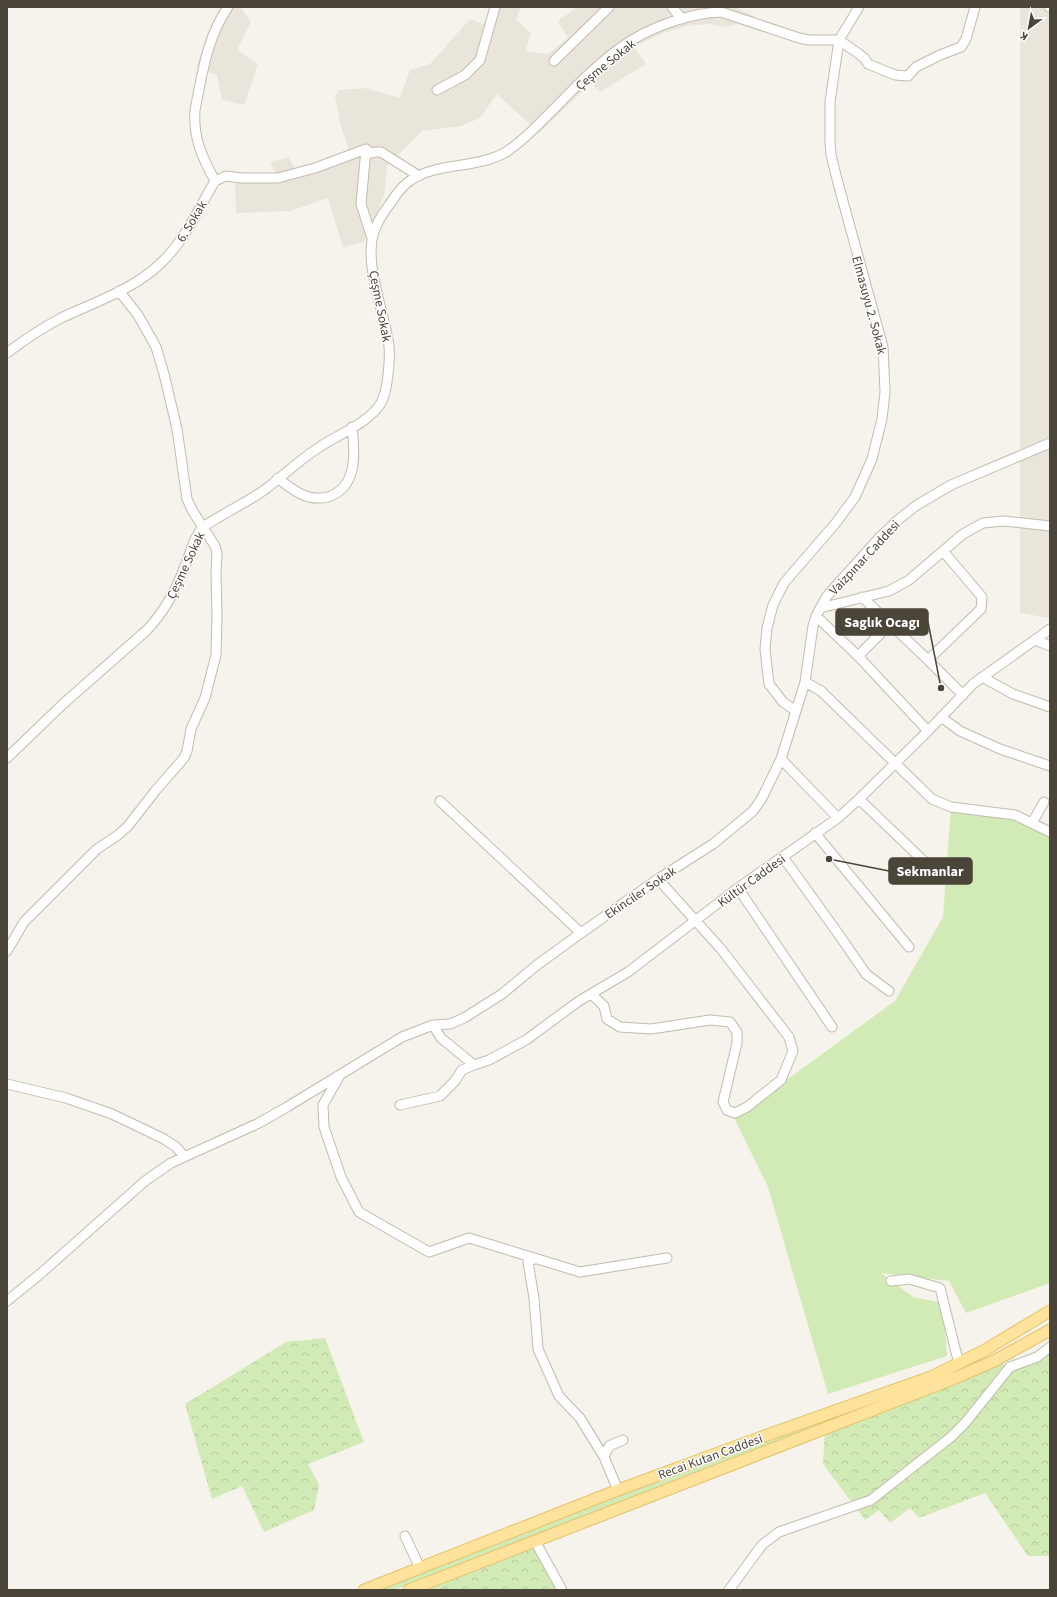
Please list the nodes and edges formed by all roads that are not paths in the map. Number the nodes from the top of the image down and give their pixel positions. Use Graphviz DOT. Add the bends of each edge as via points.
graph roads {
  1 [pos="228,7"];
  2 [pos="495,7"];
  3 [pos="609,7"];
  4 [pos="672,7"];
  5 [pos="859,7"];
  6 [pos="975,7"];
  7 [pos="722,9"];
  8 [pos="682,19"];
  9 [pos="839,40"];
  10 [pos="554,61"];
  11 [pos="437,90"];
  12 [pos="366,149"];
  13 [pos="419,176"];
  14 [pos="215,181"];
  15 [pos="372,238"];
  16 [pos="119,292"];
  17 [pos="7,352"];
  18 [pos="352,427"];
  19 [pos="1050,443"];
  20 [pos="278,478"];
  21 [pos="1050,526"];
  22 [pos="203,527"];
  23 [pos="943,551"];
  24 [pos="862,597"];
  25 [pos="818,612"];
  26 [pos="890,624"];
  27 [pos="1050,629"];
  28 [pos="1035,640"];
  29 [pos="1050,646"];
  30 [pos="858,656"];
  31 [pos="928,660"];
  32 [pos="982,676"];
  33 [pos="805,682"];
  34 [pos="963,695"];
  35 [pos="1050,708"];
  36 [pos="796,711"];
  37 [pos="941,717"];
  38 [pos="928,731"];
  39 [pos="7,758"];
  40 [pos="781,759"];
  41 [pos="895,764"];
  42 [pos="1050,766"];
  43 [pos="859,799"];
  44 [pos="440,802"];
  45 [pos="1044,802"];
  46 [pos="838,818"];
  47 [pos="1032,823"];
  48 [pos="1050,832"];
  49 [pos="815,833"];
  50 [pos="783,857"];
  51 [pos="929,866"];
  52 [pos="658,879"];
  53 [pos="738,888"];
  54 [pos="695,921"];
  55 [pos="581,933"];
  56 [pos="909,947"];
  57 [pos="7,951"];
  58 [pos="890,991"];
  59 [pos="591,994"];
  60 [pos="433,1025"];
  61 [pos="832,1027"];
  62 [pos="474,1065"];
  63 [pos="341,1073"];
  64 [pos="7,1084"];
  65 [pos="400,1105"];
  66 [pos="184,1156"];
  67 [pos="667,1258"];
  68 [pos="534,1259"];
  69 [pos="891,1281"];
  70 [pos="7,1301"];
  71 [pos="1050,1311"];
  72 [pos="1050,1330"];
  73 [pos="1050,1348"];
  74 [pos="958,1364"];
  75 [pos="623,1440"];
  76 [pos="604,1457"];
  77 [pos="618,1490"];
  78 [pos="405,1536"];
  79 [pos="534,1541"];
  80 [pos="420,1568"];
  81 [pos="364,1590"];
  82 [pos="409,1590"];
  83 [pos="562,1590"];
  84 [pos="729,1590"];
  1 -- 14 [label="street" via="212,38 194,122 199,149"];
  2 -- 11 [label="street" via="480,60 465,75"];
  3 -- 10 [label="street"];
  4 -- 8 [label="street"];
  5 -- 9 [label="street, Elmasuyu 2. Sokak"];
  6 -- 9 [label="street" via="966,39 961,47 916,68 908,76 895,75 868,64"];
  7 -- 8 [label="street, Çeşme Sokak"];
  7 -- 9 [label="street, Çeşme Sokak" via="799,38"];
  8 -- 13 [label="street, Çeşme Sokak" via="623,46 507,151 489,160 440,169"];
  9 -- 36 [label="street, Elmasuyu 2. Sokak" via="830,102 831,155 883,347 885,392 882,419 873,453 855,496 835,524 784,583 773,605 765,648 769,684 783,702"];
  12 -- 13 [label="street" via="370,153 381,152"];
  12 -- 14 [label="street" via="315,168 278,178 226,176"];
  12 -- 15 [label="street" via="361,204"];
  13 -- 15 [label="street, Çeşme Sokak" via="405,184 397,194 379,220"];
  14 -- 16 [label="street, 6. Sokak" via="171,253 154,269"];
  15 -- 18 [label="street, Çeşme Sokak" via="373,269 386,329 389,361 382,401 376,410"];
  16 -- 17 [label="street, 6. Sokak" via="47,326"];
  16 -- 22 [label="street" via="138,315 156,347 177,429 187,499"];
  18 -- 20 [label="street, Çeşme Sokak" via="309,453"];
  18 -- 20 [label="street" via="352,471 347,484 339,492 325,498 308,497"];
  19 -- 25 [label="street, Vaizpınar Caddesi" via="951,485 917,505 879,538 827,596"];
  20 -- 22 [label="street, Çeşme Sokak" via="249,500"];
  21 -- 23 [label="street" via="1004,521 983,523"];
  22 -- 39 [label="street, Çeşme Sokak" via="197,534 183,573 159,618"];
  22 -- 57 [label="street" via="217,553 216,648 209,685 191,729 184,758 128,826 97,848 28,918"];
  23 -- 24 [label="street" via="909,580 889,591"];
  23 -- 31 [label="street" via="982,597 981,609"];
  24 -- 25 [label="street"];
  24 -- 26 [label="street"];
  25 -- 30 [label="street"];
  25 -- 33 [label="street, Vaizpınar Caddesi" via="813,626"];
  26 -- 30 [label="street"];
  26 -- 31 [label="street"];
  27 -- 28 [label="street, Kültür Caddesi"];
  28 -- 29 [label="street"];
  28 -- 32 [label="street, Kültür Caddesi"];
  30 -- 38 [label="street"];
  31 -- 34 [label="street"];
  32 -- 34 [label="street, Kültür Caddesi"];
  32 -- 35 [label="street" via="1012,694"];
  33 -- 36 [label="street, Vaizpınar Caddesi"];
  33 -- 41 [label="street" via="821,691"];
  34 -- 37 [label="street, Kültür Caddesi"];
  36 -- 40 [label="street, Ekinciler Sokak"];
  37 -- 38 [label="street, Kültür Caddesi"];
  37 -- 42 [label="street" via="960,731 1000,749"];
  38 -- 41 [label="street, Kültür Caddesi"];
  40 -- 46 [label="street"];
  40 -- 52 [label="street, Ekinciler Sokak" via="772,781 753,811 713,844"];
  41 -- 43 [label="street, Kültür Caddesi"];
  41 -- 47 [label="street" via="932,799 951,807 1015,815"];
  43 -- 46 [label="street, Kültür Caddesi"];
  43 -- 51 [label="street"];
  44 -- 55 [label="street"];
  45 -- 47 [label="street"];
  46 -- 49 [label="street, Kültür Caddesi"];
  47 -- 48 [label="street"];
  49 -- 50 [label="street, Kültür Caddesi"];
  49 -- 56 [label="street"];
  50 -- 53 [label="street, Kültür Caddesi"];
  50 -- 58 [label="street" via="866,974"];
  52 -- 54 [label="street"];
  52 -- 55 [label="street, Ekinciler Sokak"];
  53 -- 54 [label="street, Kültür Caddesi"];
  53 -- 61 [label="street"];
  54 -- 59 [label="street, Kültür Caddesi" via="628,972"];
  54 -- 59 [label="street" via="721,949 789,1037 793,1051 781,1080 735,1114 727,1110 723,1102 737,1032 730,1022 710,1020 651,1029 620,1027 607,1019 604,1006"];
  55 -- 60 [label="street, Ekinciler Sokak" via="490,1002 450,1024"];
  59 -- 62 [label="street, Kültür Caddesi" via="526,1040"];
  60 -- 62 [label="street" via="441,1038"];
  60 -- 63 [label="street, Ekinciler Sokak" via="402,1037"];
  62 -- 65 [label="street, Kültür Caddesi" via="462,1070 440,1096"];
  63 -- 66 [label="street, Ekinciler Sokak" via="259,1123"];
  63 -- 68 [label="street" via="323,1105 324,1127 340,1177 359,1212 429,1252 469,1238"];
  64 -- 66 [label="street" via="66,1098 112,1114 164,1139"];
  66 -- 70 [label="street, Ekinciler Sokak" via="145,1181"];
  67 -- 68 [label="street" via="580,1272"];
  68 -- 76 [label="street" via="528,1262 538,1349 559,1396 580,1418"];
  69 -- 74 [label="street" via="909,1279 940,1288"];
  71 -- 74 [label="main road, Recai Kutan Caddesi" via="1003,1341"];
  72 -- 79 [label="main road, Recai Kutan Caddesi" via="974,1370"];
  73 -- 84 [label="street" via="1037,1357 1010,1367 951,1437 871,1500 779,1532 762,1545"];
  74 -- 77 [label="main road, Recai Kutan Caddesi" via="931,1377"];
  75 -- 76 [label="street" via="609,1446"];
  76 -- 77 [label="street"];
  77 -- 80 [label="main road, Recai Kutan Caddesi"];
  78 -- 80 [label="street"];
  79 -- 82 [label="main road, Recai Kutan Caddesi"];
  79 -- 83 [label="street"];
  80 -- 81 [label="main road, Recai Kutan Caddesi"];
}
